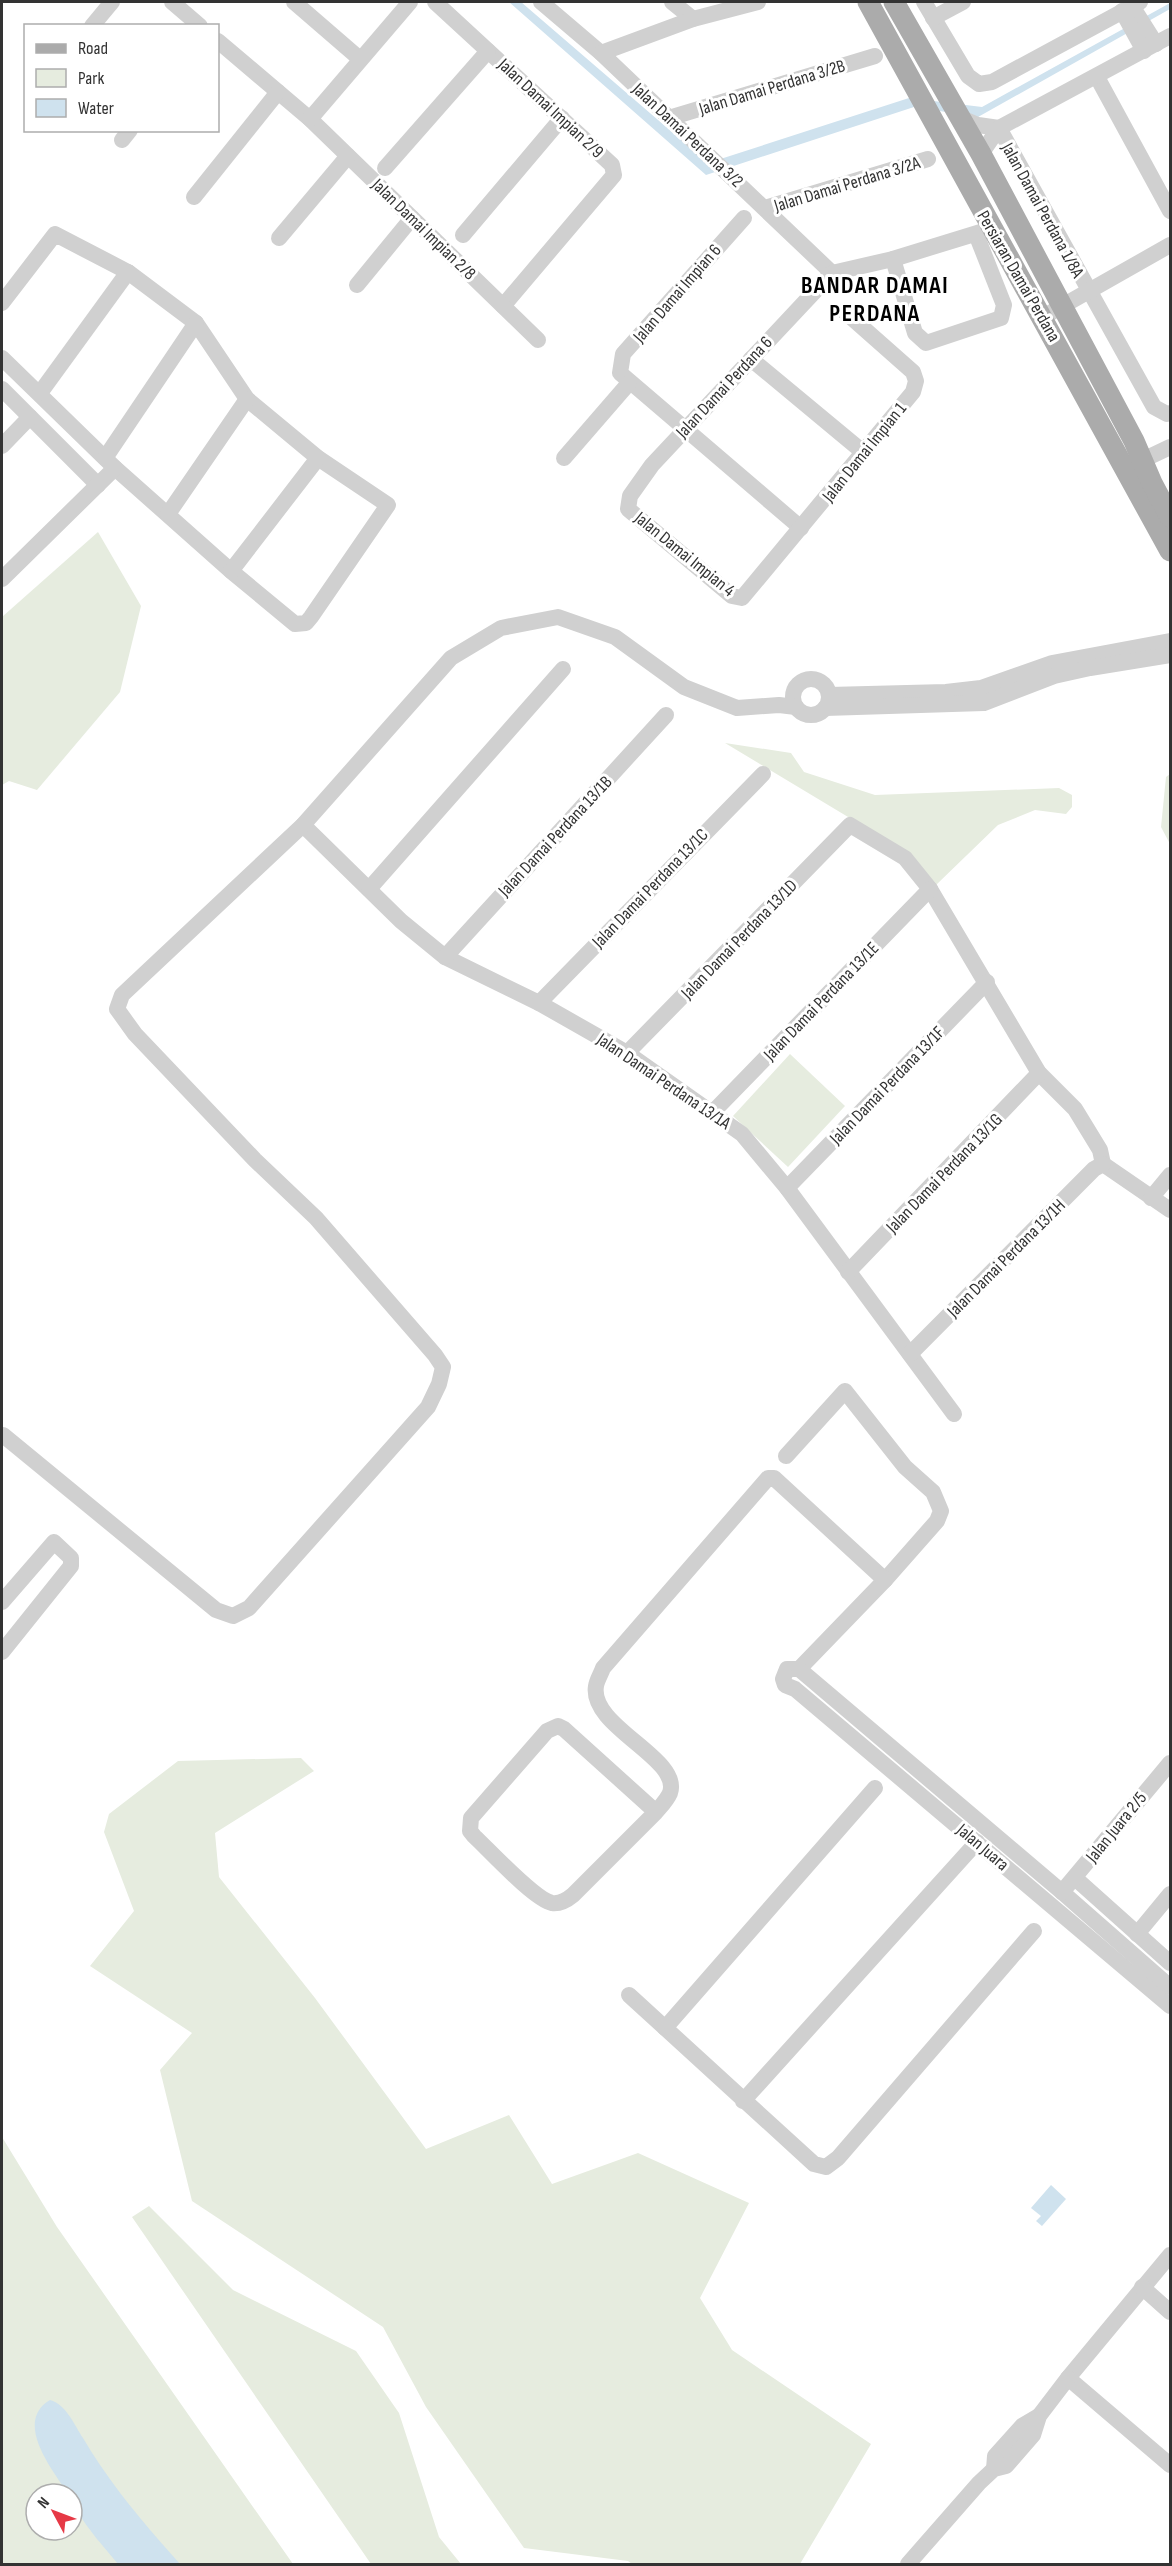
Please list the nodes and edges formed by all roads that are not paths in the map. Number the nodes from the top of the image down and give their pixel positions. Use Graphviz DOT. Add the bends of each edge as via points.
graph roads {
  1 [pos="112,2"];
  2 [pos="172,2"];
  3 [pos="294,2"];
  4 [pos="410,2"];
  5 [pos="435,2"];
  6 [pos="542,2"];
  7 [pos="672,2"];
  8 [pos="758,2"];
  9 [pos="868,2"];
  10 [pos="894,2"];
  11 [pos="924,2"];
  12 [pos="963,2"];
  13 [pos="1133,15"];
  14 [pos="933,18"];
  15 [pos="693,19"];
  16 [pos="94,24"];
  17 [pos="198,24"];
  18 [pos="1170,36"];
  19 [pos="219,41"];
  20 [pos="1150,48"];
  21 [pos="488,51"];
  22 [pos="601,53"];
  23 [pos="875,56"];
  24 [pos="360,59"];
  25 [pos="1097,77"];
  26 [pos="278,92"];
  27 [pos="959,117"];
  28 [pos="562,118"];
  29 [pos="669,118"];
  30 [pos="310,119"];
  31 [pos="999,128"];
  32 [pos="981,154"];
  33 [pos="348,156"];
  34 [pos="928,159"];
  35 [pos="385,168"];
  36 [pos="194,197"];
  37 [pos="765,208"];
  38 [pos="1170,211"];
  39 [pos="412,218"];
  40 [pos="744,218"];
  41 [pos="984,231"];
  42 [pos="463,235"];
  43 [pos="279,238"];
  44 [pos="1170,245"];
  45 [pos="893,259"];
  46 [pos="128,272"];
  47 [pos="832,273"];
  48 [pos="357,285"];
  49 [pos="1088,291"];
  50 [pos="2,303"];
  51 [pos="1062,305"];
  52 [pos="503,306"];
  53 [pos="844,311"];
  54 [pos="1043,317"];
  55 [pos="196,323"];
  56 [pos="538,340"];
  57 [pos="2,357"];
  58 [pos="751,358"];
  59 [pos="624,378"];
  60 [pos="2,389"];
  61 [pos="40,393"];
  62 [pos="247,399"];
  63 [pos="1169,414"];
  64 [pos="30,417"];
  65 [pos="686,428"];
  66 [pos="1134,441"];
  67 [pos="2,446"];
  68 [pos="1170,447"];
  69 [pos="863,452"];
  70 [pos="318,458"];
  71 [pos="564,458"];
  72 [pos="1149,458"];
  73 [pos="110,463"];
  74 [pos="98,485"];
  75 [pos="1170,497"];
  76 [pos="628,508"];
  77 [pos="168,514"];
  78 [pos="1170,517"];
  79 [pos="801,528"];
  80 [pos="1170,550"];
  81 [pos="231,571"];
  82 [pos="2,579"];
  83 [pos="742,598"];
  84 [pos="1170,642"];
  85 [pos="1170,655"];
  86 [pos="563,669"];
  87 [pos="795,700"];
  88 [pos="827,702"];
  89 [pos="666,715"];
  90 [pos="763,774"];
  91 [pos="303,825"];
  92 [pos="369,889"];
  93 [pos="930,889"];
  94 [pos="445,957"];
  95 [pos="987,982"];
  96 [pos="539,1004"];
  97 [pos="627,1053"];
  98 [pos="1040,1073"];
  99 [pos="713,1112"];
  100 [pos="1102,1164"];
  101 [pos="1170,1175"];
  102 [pos="787,1188"];
  103 [pos="1151,1198"];
  104 [pos="1170,1210"];
  105 [pos="848,1272"];
  106 [pos="910,1354"];
  107 [pos="954,1414"];
  108 [pos="2,1436"];
  109 [pos="786,1456"];
  110 [pos="885,1580"];
  111 [pos="2,1602"];
  112 [pos="2,1652"];
  113 [pos="799,1669"];
  114 [pos="1170,1763"];
  115 [pos="875,1788"];
  116 [pos="656,1812"];
  117 [pos="977,1842"];
  118 [pos="1075,1878"];
  119 [pos="1062,1892"];
  120 [pos="1170,1894"];
  121 [pos="1034,1931"];
  122 [pos="1137,1934"];
  123 [pos="1170,1963"];
  124 [pos="1170,1988"];
  125 [pos="629,1995"];
  126 [pos="1170,2006"];
  127 [pos="665,2028"];
  128 [pos="743,2101"];
  129 [pos="1170,2255"];
  130 [pos="1142,2288"];
  131 [pos="1170,2312"];
  132 [pos="1068,2378"];
  133 [pos="1170,2465"];
  134 [pos="908,2565"];
  1 -- 16 [label="street"];
  2 -- 17 [label="street"];
  3 -- 24 [label="street"];
  4 -- 24 [label="street"];
  5 -- 21 [label="street, Jalan Damai Impian 2/9"];
  6 -- 22 [label="street, Jalan Damai Perdana 3/2"];
  7 -- 15 [label="street"];
  8 -- 15 [label="street"];
  9 -- 41 [label="main road, Persiaran Damai Perdana"];
  10 -- 27 [label="main road, Persiaran Damai Perdana"];
  11 -- 14 [label="street"];
  12 -- 14 [label="street"];
  13 -- 14 [label="street" via="992,82 979,84 968,76"];
  13 -- 20 [label="street"];
  15 -- 22 [label="street"];
  18 -- 20 [label="street"];
  19 -- 26 [label="street, Jalan Damai Impian 2/8"];
  20 -- 25 [label="street"];
  21 -- 28 [label="street, Jalan Damai Impian 2/9"];
  21 -- 35 [label="street"];
  22 -- 29 [label="street, Jalan Damai Perdana 3/2"];
  23 -- 29 [label="street, Jalan Damai Perdana 3/2B"];
  24 -- 30 [label="street"];
  25 -- 31 [label="street"];
  25 -- 38 [label="street"];
  26 -- 30 [label="street, Jalan Damai Impian 2/8"];
  26 -- 36 [label="street"];
  27 -- 31 [label="street"];
  27 -- 32 [label="main road, Persiaran Damai Perdana"];
  28 -- 42 [label="street"];
  28 -- 52 [label="street, Jalan Damai Impian 2/9" via="612,165 614,175"];
  29 -- 37 [label="street, Jalan Damai Perdana 3/2"];
  30 -- 33 [label="street, Jalan Damai Impian 2/8"];
  31 -- 32 [label="street"];
  31 -- 49 [label="street, Jalan Damai Perdana 1/8A"];
  32 -- 51 [label="main road, Persiaran Damai Perdana"];
  33 -- 39 [label="street, Jalan Damai Impian 2/8"];
  33 -- 43 [label="street"];
  34 -- 37 [label="street, Jalan Damai Perdana 3/2A"];
  37 -- 47 [label="street, Jalan Damai Perdana 3/2"];
  39 -- 48 [label="street"];
  39 -- 52 [label="street, Jalan Damai Impian 2/8"];
  40 -- 59 [label="street, Jalan Damai Impian 6" via="623,354"];
  41 -- 45 [label="street"];
  41 -- 45 [label="street" via="1004,305 1001,318 926,343 915,333"];
  41 -- 54 [label="main road, Persiaran Damai Perdana"];
  44 -- 49 [label="street"];
  45 -- 47 [label="street"];
  46 -- 50 [label="street" via="55,234"];
  46 -- 55 [label="street"];
  46 -- 61 [label="street"];
  47 -- 58 [label="street, Jalan Damai Perdana 6"];
  49 -- 51 [label="street"];
  49 -- 63 [label="street, Jalan Damai Perdana 1/8A" via="1154,407"];
  51 -- 54 [label="street"];
  51 -- 66 [label="main road, Persiaran Damai Perdana"];
  52 -- 56 [label="street, Jalan Damai Impian 2/8"];
  53 -- 69 [label="street, Jalan Damai Impian 1" via="913,372 916,381 913,392"];
  54 -- 80 [label="main road, Persiaran Damai Perdana"];
  55 -- 62 [label="street"];
  55 -- 73 [label="street"];
  57 -- 61 [label="street"];
  58 -- 65 [label="street, Jalan Damai Perdana 6"];
  58 -- 69 [label="street"];
  59 -- 65 [label="street"];
  59 -- 71 [label="street"];
  60 -- 64 [label="street"];
  61 -- 73 [label="street"];
  62 -- 70 [label="street"];
  62 -- 77 [label="street"];
  64 -- 67 [label="street"];
  64 -- 74 [label="street"];
  65 -- 76 [label="street, Jalan Damai Perdana 6" via="652,465 630,496"];
  65 -- 79 [label="street"];
  66 -- 72 [label="main road, Persiaran Damai Perdana"];
  66 -- 78 [label="main road, Persiaran Damai Perdana"];
  68 -- 72 [label="street"];
  69 -- 79 [label="street, Jalan Damai Impian 1"];
  70 -- 81 [label="street"];
  70 -- 81 [label="street" via="388,505 311,617 299,625"];
  72 -- 75 [label="main road, Persiaran Damai Perdana"];
  73 -- 74 [label="street"];
  73 -- 77 [label="street"];
  74 -- 82 [label="street"];
  76 -- 83 [label="street, Jalan Damai Impian 4" via="732,596"];
  77 -- 81 [label="street"];
  79 -- 83 [label="street, Jalan Damai Impian 1"];
  84 -- 88 [label="street" via="1052,663 981,688"];
  85 -- 88 [label="street" via="1054,676 984,703"];
  86 -- 92 [label="street"];
  87 -- 88 [label="street" via="808,715 817,714"];
  87 -- 88 [label="street" via="800,683 815,680 824,685"];
  87 -- 91 [label="street" via="737,708 684,687 615,637 558,616 501,628 451,658"];
  89 -- 94 [label="street, Jalan Damai Perdana 13/1B"];
  90 -- 96 [label="street, Jalan Damai Perdana 13/1C"];
  91 -- 92 [label="street, Jalan Damai Perdana 13/1A"];
  91 -- 108 [label="street" via="136,980 122,995 117,1009 135,1034 316,1218 435,1355 442,1367 436,1391 428,1407 249,1608 233,1616 216,1610"];
  92 -- 94 [label="street, Jalan Damai Perdana 13/1A"];
  93 -- 95 [label="street"];
  93 -- 97 [label="street, Jalan Damai Perdana 13/1D" via="904,858 850,825"];
  93 -- 99 [label="street, Jalan Damai Perdana 13/1E"];
  94 -- 96 [label="street, Jalan Damai Perdana 13/1A"];
  95 -- 98 [label="street"];
  95 -- 102 [label="street, Jalan Damai Perdana 13/1F"];
  96 -- 97 [label="street, Jalan Damai Perdana 13/1A"];
  97 -- 99 [label="street, Jalan Damai Perdana 13/1A"];
  98 -- 100 [label="street" via="1075,1109 1101,1150"];
  98 -- 105 [label="street, Jalan Damai Perdana 13/1G"];
  99 -- 102 [label="street, Jalan Damai Perdana 13/1A" via="742,1134"];
  100 -- 103 [label="street"];
  100 -- 106 [label="street, Jalan Damai Perdana 13/1H"];
  101 -- 103 [label="street"];
  102 -- 105 [label="street, Jalan Damai Perdana 13/1A"];
  103 -- 104 [label="street"];
  105 -- 106 [label="street, Jalan Damai Perdana 13/1A"];
  106 -- 107 [label="street, Jalan Damai Perdana 13/1A"];
  109 -- 110 [label="street" via="845,1390 905,1467 933,1492 941,1511 937,1521"];
  110 -- 113 [label="street"];
  110 -- 116 [label="street" via="774,1478 766,1480 603,1668 596,1686 598,1702 609,1719 654,1758 671,1782 670,1793"];
  111 -- 112 [label="street" via="54,1542 71,1558 71,1566"];
  113 -- 117 [label="street, Jalan Juara" via="787,1669 785,1685 795,1689"];
  113 -- 119 [label="street, Jalan Juara"];
  114 -- 118 [label="street, Jalan Juara 2/5"];
  115 -- 127 [label="street"];
  116 -- 116 [label="street" via="573,1895 554,1903 526,1885 474,1836 469,1824 547,1731 558,1726"];
  117 -- 126 [label="street, Jalan Juara"];
  117 -- 128 [label="street"];
  118 -- 119 [label="street, Jalan Juara 2/5"];
  118 -- 122 [label="street"];
  119 -- 124 [label="street, Jalan Juara"];
  120 -- 122 [label="street"];
  121 -- 128 [label="street" via="838,2158 826,2167 814,2164"];
  122 -- 123 [label="street"];
  125 -- 127 [label="street"];
  127 -- 128 [label="street"];
  129 -- 130 [label="street"];
  130 -- 131 [label="street"];
  130 -- 132 [label="street"];
  132 -- 133 [label="street"];
  132 -- 134 [label="street" via="1039,2416 1022,2426 995,2456 994,2469"];
}
